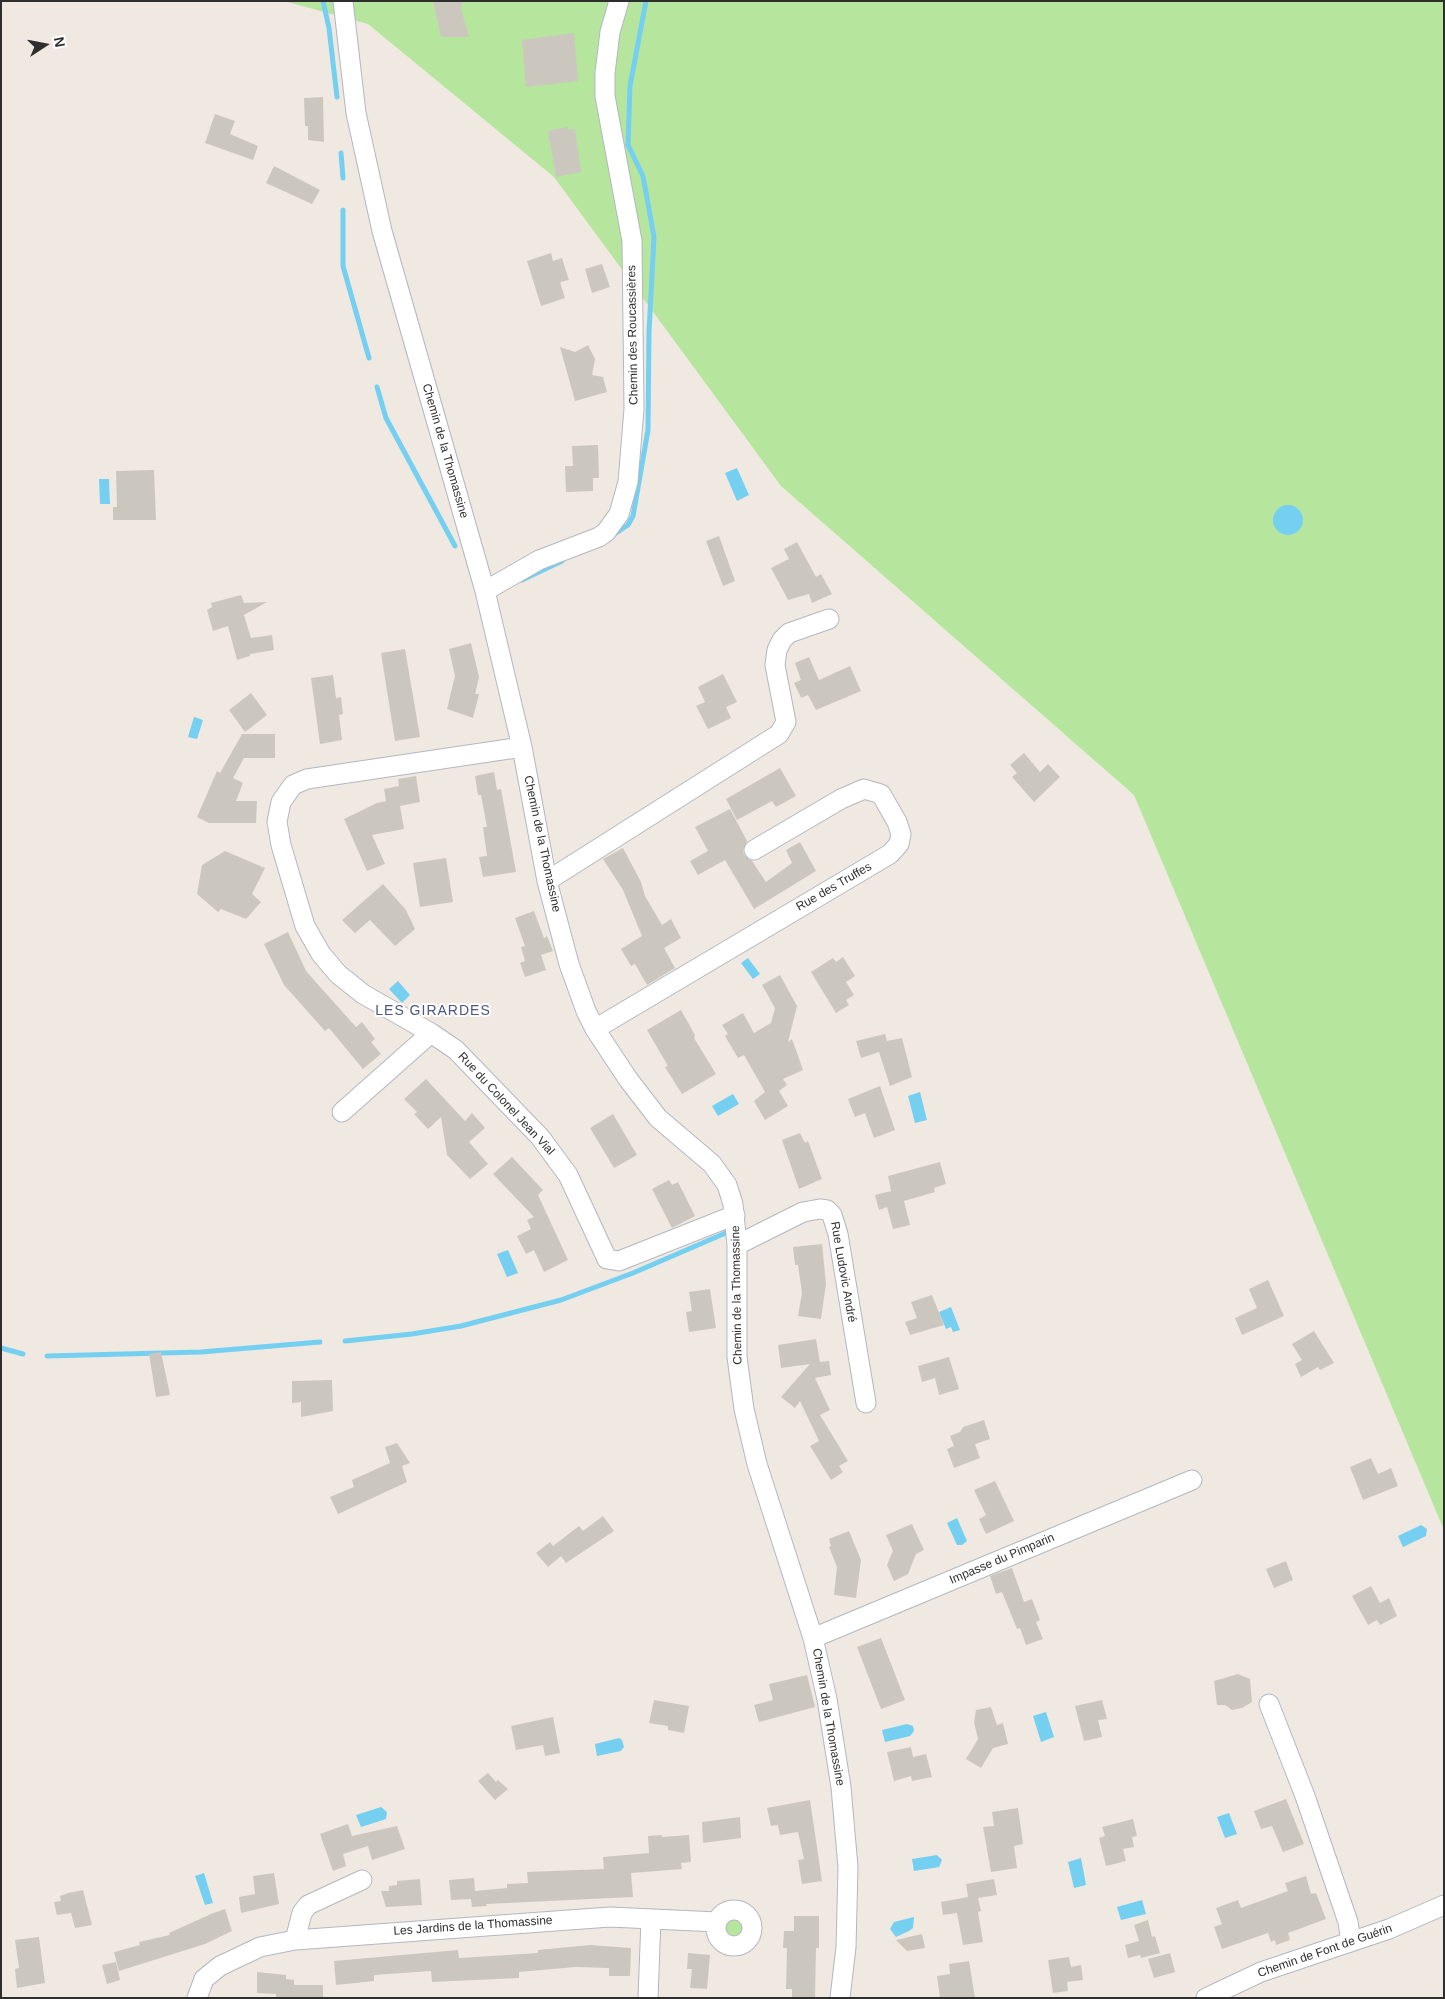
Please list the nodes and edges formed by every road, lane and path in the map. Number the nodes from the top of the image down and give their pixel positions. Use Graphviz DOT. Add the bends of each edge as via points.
graph roads {
  1 [pos="343,1"];
  2 [pos="619,1"];
  3 [pos="485,591"];
  4 [pos="829,619"];
  5 [pos="522,746"];
  6 [pos="754,850"];
  7 [pos="547,881"];
  8 [pos="595,1029"];
  9 [pos="431,1033"];
  10 [pos="342,1112"];
  11 [pos="735,1216"];
  12 [pos="737,1245"];
  13 [pos="866,1403"];
  14 [pos="1192,1480"];
  15 [pos="813,1638"];
  16 [pos="1269,1704"];
  17 [pos="362,1880"];
  18 [pos="1444,1905"];
  19 [pos="651,1920"];
  20 [pos="717,1922"];
  21 [pos="295,1940"];
  22 [pos="1351,1942"];
  23 [pos="197,1998"];
  24 [pos="648,1998"];
  25 [pos="840,1998"];
  26 [pos="1206,1998"];
  1 -- 3 [label="street, Chemin de la Thomassine" via="356,113 382,230"];
  2 -- 3 [label="street, Chemin des Roucassières" via="610,32 605,73 606,96 632,241 634,409 628,482 619,514 599,538 539,560"];
  3 -- 5 [label="street, Chemin de la Thomassine"];
  4 -- 7 [label="street" via="789,633 777,650 775,664 786,722 779,734"];
  5 -- 7 [label="street, Chemin de la Thomassine"];
  5 -- 9 [label="street, Rue du Colonel Jean Vial" via="307,779 288,789 279,808 277,822 281,846 298,906 321,954 338,974 363,994"];
  6 -- 8 [label="street, Rue des Truffes" via="864,789 880,794 897,822 900,834 899,844 890,854"];
  7 -- 8 [label="street, Chemin de la Thomassine" via="569,964"];
  8 -- 11 [label="street, Chemin de la Thomassine" via="647,1106 721,1175"];
  9 -- 10 [label="street"];
  9 -- 11 [label="street, Rue du Colonel Jean Vial" via="456,1050 551,1150 568,1175 602,1251 610,1261 619,1261"];
  11 -- 12 [label="street, Chemin de la Thomassine"];
  12 -- 13 [label="street, Rue Ludovic André" via="803,1212 820,1209 832,1215 838,1234"];
  12 -- 15 [label="street, Chemin de la Thomassine" via="736,1333 744,1409 757,1464"];
  14 -- 15 [label="street, Impasse du Pimparin"];
  15 -- 25 [label="street, Chemin de la Thomassine" via="841,1787 848,1867 846,1947"];
  16 -- 22 [label="street" via="1305,1796 1348,1922"];
  17 -- 21 [label="street" via="308,1905 302,1913"];
  18 -- 22 [label="street, Chemin de Font de Guérin"];
  19 -- 20 [label="street, Les Jardins de la Thomassine"];
  19 -- 21 [label="street, Les Jardins de la Thomassine" via="571,1919"];
  19 -- 24 [label="street"];
  21 -- 23 [label="street, Les Jardins de la Thomassine" via="254,1950 220,1966 204,1979"];
  22 -- 26 [label="street, Chemin de Font de Guérin" via="1262,1972"];
}
